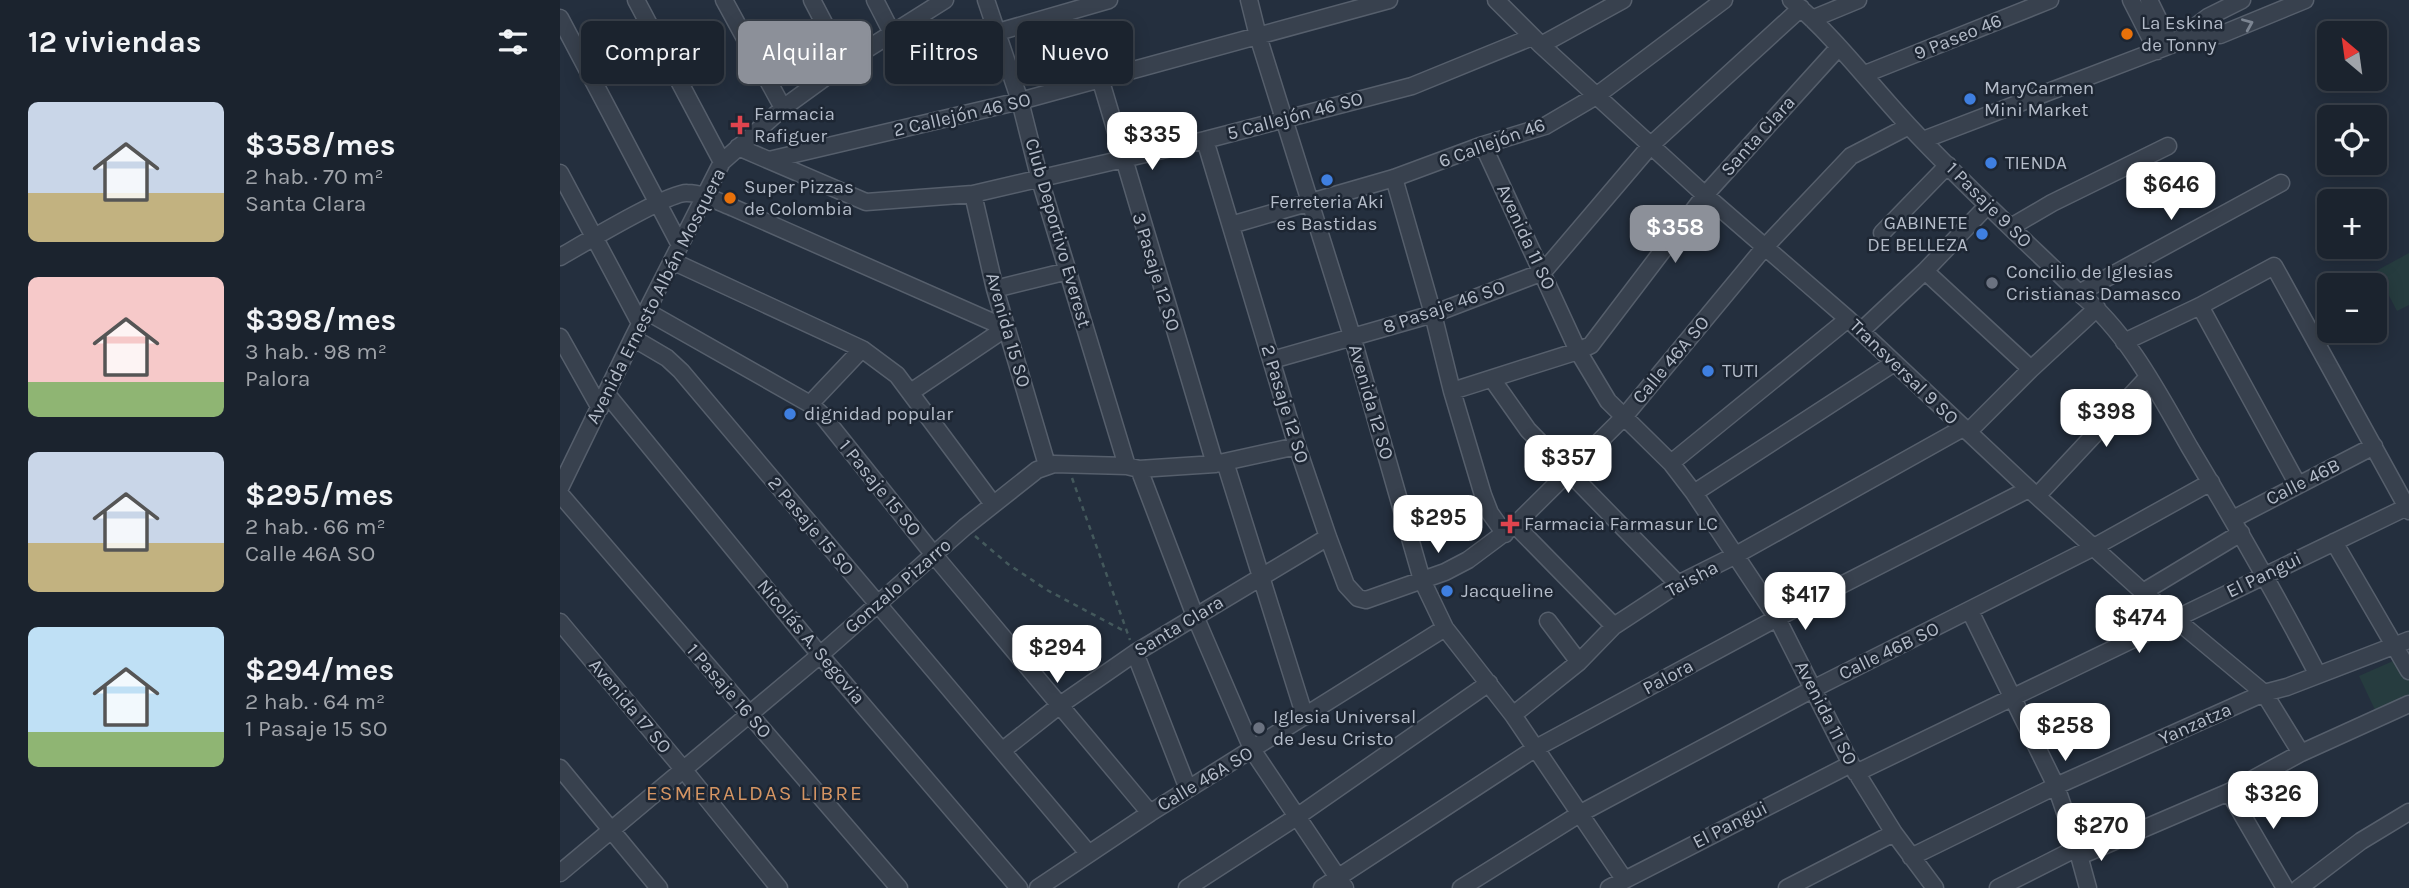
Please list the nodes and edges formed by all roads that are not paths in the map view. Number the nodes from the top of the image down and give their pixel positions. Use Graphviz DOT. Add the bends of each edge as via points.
graph roads {
  1 [pos="636,0"];
  2 [pos="724,0"];
  3 [pos="812,0"];
  4 [pos="875,0"];
  5 [pos="945,0"];
  6 [pos="986,0"];
  7 [pos="1109,0"];
  8 [pos="1249,0"];
  9 [pos="1389,0"];
  10 [pos="1496,0"];
  11 [pos="1623,0"];
  12 [pos="1724,0"];
  13 [pos="1858,0"];
  14 [pos="2050,0"];
  15 [pos="2131,0"];
  16 [pos="2149,0"];
  17 [pos="2242,0"];
  18 [pos="2305,0"];
  19 [pos="1801,9"];
  20 [pos="560,18"];
  21 [pos="823,21"];
  22 [pos="886,21"];
  23 [pos="911,21"];
  24 [pos="994,21"];
  25 [pos="1003,31"];
  26 [pos="2189,34"];
  27 [pos="1258,36"];
  28 [pos="1536,41"];
  29 [pos="1839,47"];
  30 [pos="1003,48"];
  31 [pos="2164,48"];
  32 [pos="1133,69"];
  33 [pos="1865,74"];
  34 [pos="816,84"];
  35 [pos="1079,84"];
  36 [pos="1102,84"];
  37 [pos="1596,96"];
  38 [pos="1020,101"];
  39 [pos="783,108"];
  40 [pos="1284,118"];
  41 [pos="1909,126"];
  42 [pos="1205,140"];
  43 [pos="1923,140"];
  44 [pos="1483,145"];
  45 [pos="1651,145"];
  46 [pos="738,146"];
  47 [pos="2168,146"];
  48 [pos="769,160"];
  49 [pos="1123,160"];
  50 [pos="722,162"];
  51 [pos="1948,165"];
  52 [pos="560,173"];
  53 [pos="1394,178"];
  54 [pos="1040,180"];
  55 [pos="2281,183"];
  56 [pos="973,194"];
  57 [pos="1704,195"];
  58 [pos="704,196"];
  59 [pos="659,202"];
  60 [pos="1311,204"];
  61 [pos="1988,205"];
  62 [pos="1231,225"];
  63 [pos="2011,227"];
  64 [pos="1882,233"];
  65 [pos="595,238"];
  66 [pos="680,245"];
  67 [pos="1764,248"];
  68 [pos="560,257"];
  69 [pos="672,261"];
  70 [pos="1068,271"];
  71 [pos="1925,271"];
  72 [pos="1543,272"];
  73 [pos="995,289"];
  74 [pos="2079,293"];
  75 [pos="2200,306"];
  76 [pos="2097,308"];
  77 [pos="1433,314"];
  78 [pos="1848,319"];
  79 [pos="640,324"];
  80 [pos="1006,328"];
  81 [pos="1861,331"];
  82 [pos="1352,336"];
  83 [pos="560,337"];
  84 [pos="2124,342"];
  85 [pos="862,349"];
  86 [pos="1578,351"];
  87 [pos="1272,360"];
  88 [pos="1895,363"];
  89 [pos="2031,369"];
  90 [pos="2148,377"];
  91 [pos="1492,379"];
  92 [pos="1452,391"];
  93 [pos="911,392"];
  94 [pos="603,400"];
  95 [pos="810,404"];
  96 [pos="1624,418"];
  97 [pos="1966,430"];
  98 [pos="1297,446"];
  99 [pos="2374,446"];
  100 [pos="1220,463"];
  101 [pos="1671,463"];
  102 [pos="1047,465"];
  103 [pos="1133,468"];
  104 [pos="1570,472"];
  105 [pos="2211,482"];
  106 [pos="2298,485"];
  107 [pos="560,488"];
  108 [pos="1694,492"];
  109 [pos="2033,493"];
  110 [pos="560,494"];
  111 [pos="993,504"];
  112 [pos="2408,509"];
  113 [pos="2236,526"];
  114 [pos="1510,529"];
  115 [pos="1328,537"];
  116 [pos="2334,542"];
  117 [pos="2094,547"];
  118 [pos="934,555"];
  119 [pos="1736,555"];
  120 [pos="2266,574"];
  121 [pos="1262,576"];
  122 [pos="1422,580"];
  123 [pos="1678,584"];
  124 [pos="2143,592"];
  125 [pos="877,604"];
  126 [pos="1970,611"];
  127 [pos="1195,616"];
  128 [pos="1777,618"];
  129 [pos="2174,618"];
  130 [pos="1548,621"];
  131 [pos="560,622"];
  132 [pos="1614,626"];
  133 [pos="1445,628"];
  134 [pos="2401,643"];
  135 [pos="1135,653"];
  136 [pos="820,654"];
  137 [pos="1580,662"];
  138 [pos="2409,671"];
  139 [pos="2318,675"];
  140 [pos="1489,683"];
  141 [pos="1815,688"];
  142 [pos="2264,692"];
  143 [pos="2012,696"];
  144 [pos="2409,704"];
  145 [pos="1060,705"];
  146 [pos="749,714"];
  147 [pos="1513,715"];
  148 [pos="1305,717"];
  149 [pos="1536,748"];
  150 [pos="1003,750"];
  151 [pos="1252,751"];
  152 [pos="2301,753"];
  153 [pos="560,768"];
  154 [pos="1854,768"];
  155 [pos="683,769"];
  156 [pos="2056,786"];
  157 [pos="1188,789"];
  158 [pos="2229,792"];
  159 [pos="2409,812"];
  160 [pos="1150,813"];
  161 [pos="1581,813"];
  162 [pos="1298,816"];
  163 [pos="611,831"];
  164 [pos="1894,833"];
  165 [pos="2079,852"];
  166 [pos="1089,854"];
  167 [pos="1911,856"];
  168 [pos="560,873"];
  169 [pos="1624,879"];
  170 [pos="774,883"];
  171 [pos="1341,883"];
  172 [pos="659,888"];
  173 [pos="756,888"];
  174 [pos="899,888"];
  175 [pos="1019,888"];
  176 [pos="1038,888"];
  177 [pos="1187,888"];
  178 [pos="1322,888"];
  179 [pos="1461,888"];
  180 [pos="1609,888"];
  181 [pos="1787,888"];
  182 [pos="1935,888"];
  183 [pos="1998,888"];
  184 [pos="2088,888"];
  185 [pos="2285,888"];
  186 [pos="2299,888"];
  1 -- 50 [label="street"];
  2 -- 39 [label="street"];
  3 -- 21 [label="street"];
  4 -- 22 [label="street"];
  5 -- 23 [label="street, Avenida Ernesto Albán Mosquera"];
  6 -- 24 [label="street, Club Deportivo Everest"];
  7 -- 25 [label="street"];
  8 -- 27 [label="street, Avenida 12 SO"];
  9 -- 27 [label="street, 2 Callejón 46 SO"];
  10 -- 28 [label="street, Transversal 9 SO"];
  11 -- 28 [label="street, 5 Callejón 46 SO"];
  12 -- 37 [label="street, 6 Callejón 46"];
  13 -- 19 [label="street, 8 Pasaje 46 SO"];
  14 -- 33 [label="street, 9 Paseo 46"];
  15 -- 31 [label="street"];
  16 -- 31 [label="street"];
  17 -- 26 [label="street"];
  26 -- 18 [label="street, one-way" via="2220,35"];
  19 -- 29 [label="street, 1 Pasaje 9 SO"];
  19 -- 45 [label="street, 8 Pasaje 46 SO"];
  20 -- 59 [label="street"];
  26 -- 31 [label="street"];
  27 -- 32 [label="street, 2 Callejón 46 SO"];
  27 -- 40 [label="street, Avenida 12 SO"];
  28 -- 37 [label="street, Transversal 9 SO"];
  28 -- 40 [label="street, 5 Callejón 46 SO" via="1412,86"];
  29 -- 33 [label="street, 1 Pasaje 9 SO"];
  29 -- 57 [label="street, Santa Clara"];
  30 -- 38 [label="street, Club Deportivo Everest"];
  31 -- 43 [label="street"];
  33 -- 41 [label="street, 1 Pasaje 9 SO"];
  34 -- 39 [label="street, Avenida Ernesto Albán Mosquera"];
  35 -- 38 [label="street, 2 Callejón 46 SO"];
  36 -- 49 [label="street, 3 Pasaje 12 SO"];
  37 -- 44 [label="street, 6 Callejón 46" via="1545,126"];
  37 -- 45 [label="street, Transversal 9 SO"];
  38 -- 48 [label="street, 2 Callejón 46 SO"];
  38 -- 54 [label="street, Club Deportivo Everest"];
  39 -- 46 [label="street, Avenida Ernesto Albán Mosquera"];
  40 -- 42 [label="street, 5 Callejón 46 SO"];
  40 -- 60 [label="street, Avenida 12 SO"];
  41 -- 43 [label="street, 1 Pasaje 9 SO"];
  41 -- 67 [label="street, Calle 46A SO" via="1851,156"];
  42 -- 49 [label="street, 5 Callejón 46 SO"];
  42 -- 62 [label="street, 2 Pasaje 12 SO"];
  43 -- 51 [label="street, 1 Pasaje 9 SO"];
  44 -- 53 [label="street, 6 Callejón 46"];
  44 -- 72 [label="street, Avenida 11 SO"];
  45 -- 57 [label="street, Transversal 9 SO"];
  45 -- 72 [label="street, 8 Pasaje 46 SO"];
  46 -- 48 [label="street"];
  46 -- 50 [label="street, Avenida Ernesto Albán Mosquera"];
  47 -- 63 [label="street"];
  48 -- 56 [label="street, 5 Callejón 46 SO" via="866,202"];
  49 -- 54 [label="street, 5 Callejón 46 SO"];
  49 -- 100 [label="street, 3 Pasaje 12 SO"];
  50 -- 58 [label="street, Avenida Ernesto Albán Mosquera"];
  51 -- 61 [label="street, 1 Pasaje 9 SO"];
  51 -- 64 [label="street"];
  52 -- 65 [label="street"];
  53 -- 60 [label="street, 6 Callejón 46"];
  53 -- 77 [label="street"];
  54 -- 56 [label="street, 5 Callejón 46 SO"];
  54 -- 70 [label="street, Club Deportivo Everest"];
  55 -- 74 [label="street"];
  56 -- 73 [label="street, Avenida 15 SO"];
  57 -- 67 [label="street, Transversal 9 SO"];
  57 -- 86 [label="street, Santa Clara" via="1596,340"];
  58 -- 59 [label="street" via="684,192"];
  58 -- 66 [label="street, Avenida Ernesto Albán Mosquera"];
  58 -- 80 [label="street"];
  59 -- 65 [label="street"];
  59 -- 66 [label="street"];
  60 -- 62 [label="street, 6 Callejón 46"];
  60 -- 82 [label="street, Avenida 12 SO"];
  61 -- 63 [label="street, 1 Pasaje 9 SO"];
  61 -- 71 [label="street"];
  62 -- 87 [label="street, 2 Pasaje 12 SO"];
  63 -- 74 [label="street, 1 Pasaje 9 SO"];
  65 -- 68 [label="street"];
  65 -- 79 [label="street"];
  66 -- 69 [label="street, Avenida Ernesto Albán Mosquera"];
  67 -- 78 [label="street, Transversal 9 SO"];
  67 -- 96 [label="street, Calle 46A SO"];
  69 -- 79 [label="street, Avenida Ernesto Albán Mosquera"];
  69 -- 85 [label="street"];
  70 -- 73 [label="street"];
  70 -- 103 [label="street, Club Deportivo Everest"];
  71 -- 81 [label="street"];
  71 -- 89 [label="street"];
  72 -- 77 [label="street, 8 Pasaje 46 SO"];
  72 -- 86 [label="street, Avenida 11 SO"];
  73 -- 80 [label="street, Avenida 15 SO"];
  74 -- 76 [label="street, 1 Pasaje 9 SO"];
  75 -- 84 [label="street"];
  75 -- 99 [label="street" via="2274,266"];
  75 -- 106 [label="street"];
  76 -- 84 [label="street, 1 Pasaje 9 SO"];
  76 -- 89 [label="street, Taisha"];
  77 -- 82 [label="street, 8 Pasaje 46 SO"];
  77 -- 92 [label="street"];
  78 -- 81 [label="street, Transversal 9 SO"];
  78 -- 101 [label="street"];
  79 -- 94 [label="street, Avenida Ernesto Albán Mosquera"];
  79 -- 95 [label="street, 1 Pasaje 15 SO"];
  79 -- 125 [label="street, 2 Pasaje 15 SO"];
  80 -- 93 [label="street"];
  80 -- 102 [label="street, Avenida 15 SO"];
  81 -- 88 [label="street, Transversal 9 SO"];
  82 -- 87 [label="street, 8 Pasaje 46 SO"];
  82 -- 122 [label="street, Avenida 12 SO"];
  83 -- 94 [label="street, Nicolás A. Segovia"];
  84 -- 90 [label="street, 1 Pasaje 9 SO"];
  85 -- 93 [label="street" via="897,374"];
  85 -- 95 [label="street"];
  86 -- 91 [label="street, Santa Clara"];
  86 -- 96 [label="street, Avenida 11 SO" via="1608,401"];
  87 -- 98 [label="street, 2 Pasaje 12 SO"];
  88 -- 97 [label="street, Transversal 9 SO"];
  88 -- 108 [label="street"];
  89 -- 97 [label="street, Taisha"];
  90 -- 105 [label="street, 1 Pasaje 9 SO"];
  90 -- 109 [label="street, Palora"];
  91 -- 92 [label="street, Santa Clara"];
  91 -- 104 [label="street" via="1528,430"];
  92 -- 114 [label="street" via="1490,513"];
  93 -- 111 [label="street"];
  94 -- 107 [label="street, Avenida Ernesto Albán Mosquera"];
  94 -- 136 [label="street, Nicolás A. Segovia"];
  95 -- 118 [label="street, 1 Pasaje 15 SO"];
  96 -- 101 [label="street, Avenida 11 SO"];
  96 -- 104 [label="street, Calle 46A SO"];
  97 -- 109 [label="street, Transversal 9 SO"];
  97 -- 119 [label="street, Taisha"];
  98 -- 100 [label="street"];
  98 -- 115 [label="street, 2 Pasaje 12 SO"];
  99 -- 106 [label="street, Calle 46B"];
  99 -- 112 [label="street"];
  100 -- 103 [label="street"];
  100 -- 121 [label="street, 3 Pasaje 12 SO"];
  101 -- 108 [label="street, Avenida 11 SO"];
  102 -- 103 [label="street"];
  102 -- 111 [label="street, Gonzalo Pizarro"];
  103 -- 127 [label="street, Club Deportivo Everest"];
  104 -- 114 [label="street, Calle 46A SO"];
  104 -- 123 [label="street"];
  105 -- 113 [label="street, 1 Pasaje 9 SO"];
  105 -- 117 [label="street, Calle 46B SO"];
  106 -- 113 [label="street, Calle 46B"];
  108 -- 119 [label="street, Avenida 11 SO"];
  109 -- 117 [label="street, Transversal 9 SO"];
  109 -- 128 [label="street, Palora"];
  110 -- 146 [label="street, 1 Pasaje 16 SO"];
  111 -- 118 [label="street, Gonzalo Pizarro"];
  112 -- 116 [label="street, El Pangui"];
  113 -- 120 [label="street, 1 Pasaje 9 SO"];
  113 -- 124 [label="street, Calle 46B"];
  114 -- 122 [label="street, Calle 46A SO" via="1468,560"];
  114 -- 132 [label="street"];
  115 -- 121 [label="street, Santa Clara"];
  115 -- 122 [label="street, 2 Pasaje 12 SO" via="1346,585 1358,598 1374,598"];
  116 -- 120 [label="street, El Pangui"];
  116 -- 134 [label="street"];
  117 -- 124 [label="street, Transversal 9 SO"];
  117 -- 126 [label="street, Calle 46B SO"];
  118 -- 125 [label="street, Gonzalo Pizarro"];
  118 -- 145 [label="street, 1 Pasaje 15 SO"];
  119 -- 123 [label="street, Taisha"];
  119 -- 128 [label="street, Avenida 11 SO"];
  120 -- 129 [label="street, El Pangui"];
  120 -- 139 [label="street, 1 Pasaje 9 SO"];
  121 -- 127 [label="street, Santa Clara"];
  121 -- 148 [label="street, 3 Pasaje 12 SO"];
  122 -- 133 [label="street, Avenida 12 SO"];
  123 -- 132 [label="street, Taisha"];
  124 -- 129 [label="street, Transversal 9 SO"];
  125 -- 136 [label="street, Gonzalo Pizarro"];
  125 -- 150 [label="street, 2 Pasaje 15 SO"];
  126 -- 141 [label="street, Calle 46B SO"];
  126 -- 143 [label="street"];
  127 -- 135 [label="street, Santa Clara"];
  127 -- 151 [label="street, Club Deportivo Everest"];
  128 -- 141 [label="street, Avenida 11 SO"];
  128 -- 149 [label="street, Palora"];
  129 -- 142 [label="street, Transversal 9 SO"];
  129 -- 143 [label="street, El Pangui"];
  130 -- 137 [label="street"];
  131 -- 155 [label="street, Avenida 17 SO"];
  132 -- 137 [label="street, Taisha"];
  133 -- 140 [label="street, Avenida 12 SO"];
  133 -- 148 [label="street, Calle 46A SO"];
  134 -- 138 [label="street"];
  134 -- 139 [label="street, Yanzatza"];
  135 -- 145 [label="street, Santa Clara"];
  135 -- 157 [label="street"];
  136 -- 146 [label="street, Gonzalo Pizarro"];
  136 -- 175 [label="street, Nicolás A. Segovia"];
  137 -- 147 [label="street, Taisha"];
  139 -- 142 [label="street, Yanzatza"];
  140 -- 147 [label="street, Avenida 12 SO"];
  140 -- 162 [label="street"];
  141 -- 154 [label="street, Avenida 11 SO"];
  141 -- 161 [label="street, Calle 46B SO"];
  142 -- 152 [label="street, Transversal 9 SO"];
  142 -- 156 [label="street, Yanzatza"];
  143 -- 154 [label="street, El Pangui"];
  143 -- 156 [label="street"];
  144 -- 152 [label="street"];
  145 -- 150 [label="street, Santa Clara"];
  145 -- 160 [label="street, 1 Pasaje 15 SO"];
  146 -- 155 [label="street, Gonzalo Pizarro"];
  146 -- 174 [label="street, 1 Pasaje 16 SO"];
  147 -- 149 [label="street, Avenida 12 SO"];
  148 -- 151 [label="street, Calle 46A SO"];
  149 -- 161 [label="street, Avenida 12 SO"];
  149 -- 171 [label="street, Palora"];
  150 -- 166 [label="street, 2 Pasaje 15 SO"];
  151 -- 157 [label="street, Calle 46A SO"];
  151 -- 162 [label="street, Club Deportivo Everest"];
  152 -- 158 [label="street"];
  153 -- 163 [label="street"];
  154 -- 164 [label="street, Avenida 11 SO"];
  154 -- 169 [label="street, El Pangui"];
  155 -- 163 [label="street, Gonzalo Pizarro"];
  155 -- 170 [label="street, Avenida 17 SO"];
  156 -- 165 [label="street"];
  156 -- 167 [label="street, Yanzatza"];
  157 -- 160 [label="street, Calle 46A SO"];
  158 -- 165 [label="street"];
  158 -- 185 [label="street"];
  159 -- 186 [label="street"];
  160 -- 166 [label="street, Calle 46A SO"];
  161 -- 169 [label="street, Avenida 12 SO"];
  161 -- 179 [label="street, Calle 46B SO"];
  162 -- 171 [label="street, Club Deportivo Everest"];
  162 -- 177 [label="street"];
  163 -- 168 [label="street, Gonzalo Pizarro"];
  163 -- 172 [label="street"];
  164 -- 167 [label="street, Avenida 11 SO"];
  164 -- 181 [label="street"];
  165 -- 183 [label="street"];
  165 -- 184 [label="street"];
  166 -- 176 [label="street, Calle 46A SO"];
  167 -- 182 [label="street, Avenida 11 SO"];
  169 -- 180 [label="street, El Pangui"];
  170 -- 173 [label="street"];
  171 -- 178 [label="street, Palora"];
}
